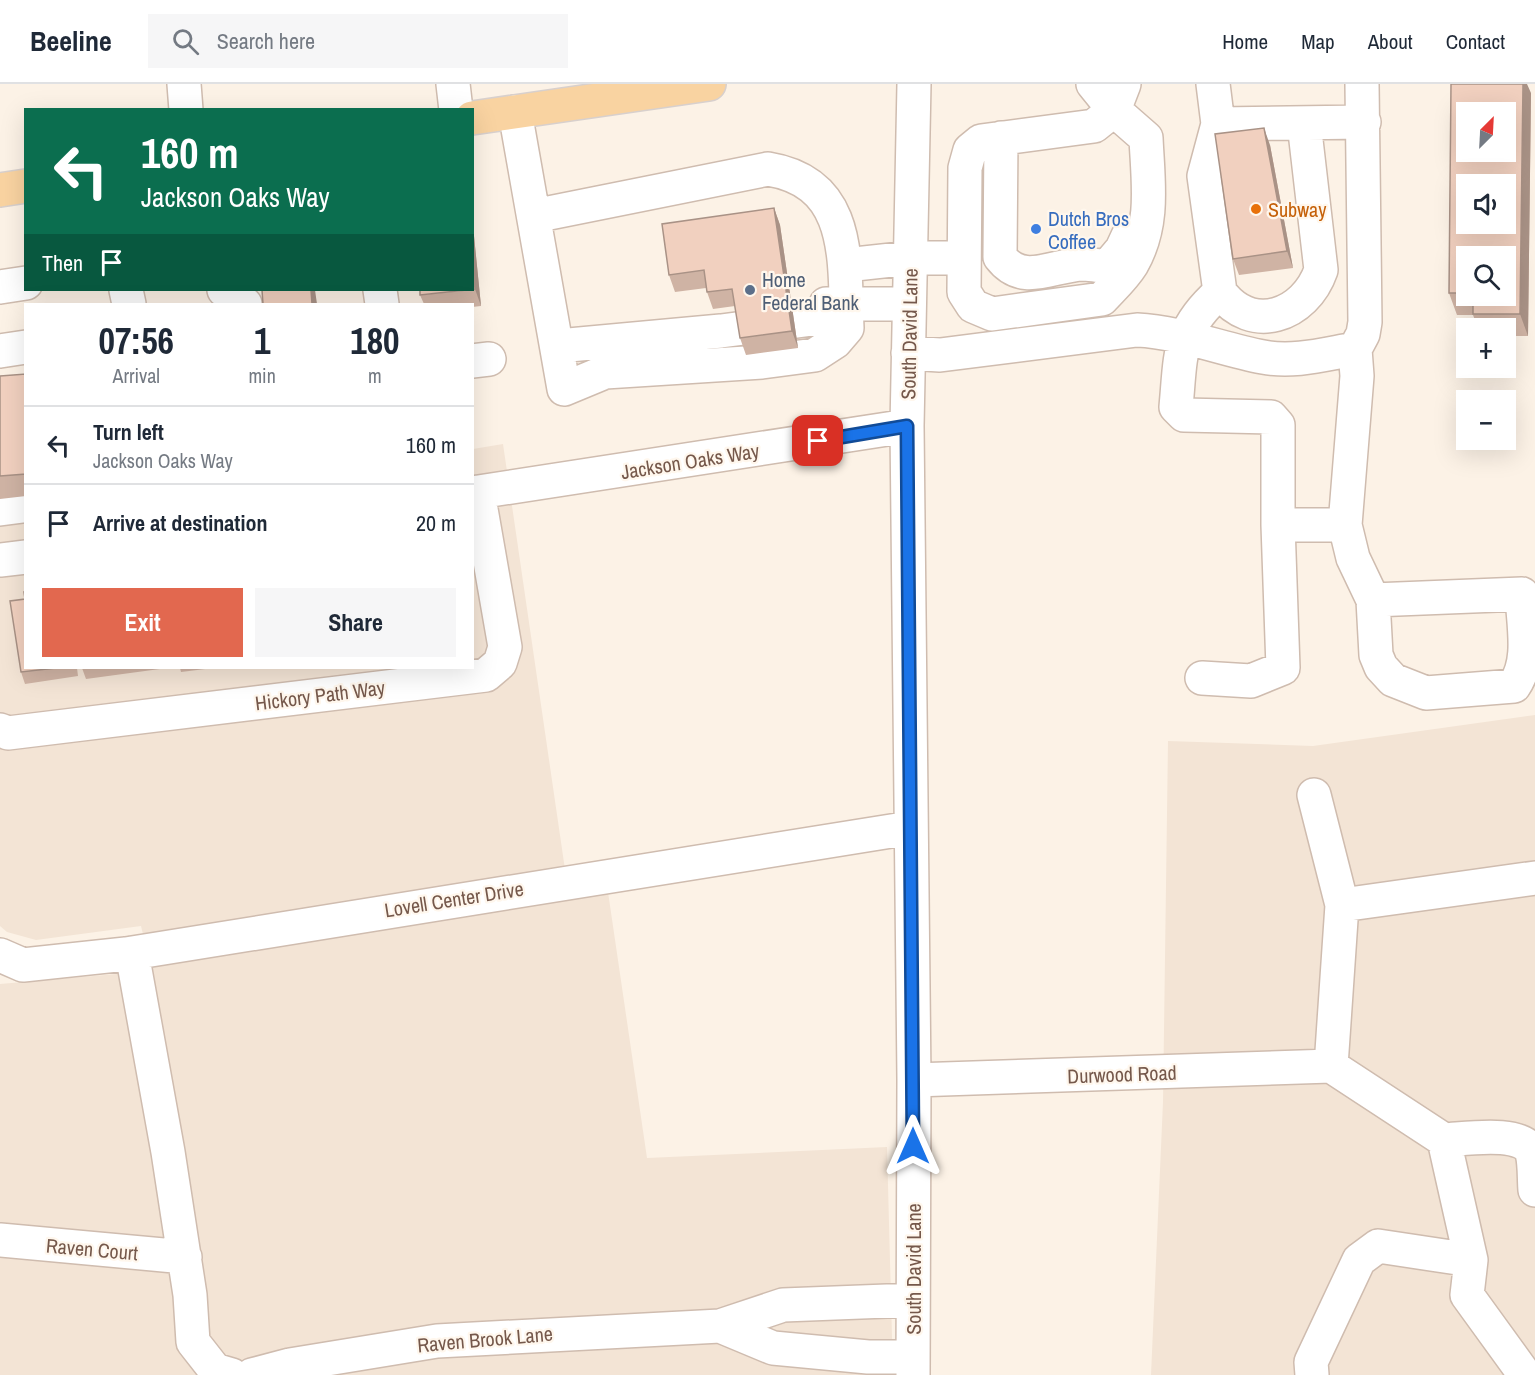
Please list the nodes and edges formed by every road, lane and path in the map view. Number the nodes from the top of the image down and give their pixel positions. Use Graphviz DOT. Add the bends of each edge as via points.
graph roads {
  1 [pos="184,84"];
  2 [pos="453,84"];
  3 [pos="709,84"];
  4 [pos="914,84"];
  5 [pos="1093,84"];
  6 [pos="1213,84"];
  7 [pos="1362,84"];
  8 [pos="1123,106"];
  9 [pos="186,108"];
  10 [pos="456,108"];
  11 [pos="515,112"];
  12 [pos="474,118"];
  13 [pos="1364,122"];
  14 [pos="1304,123"];
  15 [pos="1218,124"];
  16 [pos="991,140"];
  17 [pos="24,186"];
  18 [pos="0,190"];
  19 [pos="534,216"];
  20 [pos="910,258"];
  21 [pos="963,258"];
  22 [pos="846,265"];
  23 [pos="24,283"];
  24 [pos="0,287"];
  25 [pos="226,291"];
  26 [pos="1220,292"];
  27 [pos="244,303"];
  28 [pos="909,304"];
  29 [pos="846,306"];
  30 [pos="1183,338"];
  31 [pos="558,346"];
  32 [pos="24,347"];
  33 [pos="1355,349"];
  34 [pos="0,351"];
  35 [pos="908,353"];
  36 [pos="907,426"];
  37 [pos="475,493"];
  38 [pos="1278,525"];
  39 [pos="1345,525"];
  40 [pos="24,557"];
  41 [pos="0,560"];
  42 [pos="1373,600"];
  43 [pos="1203,678"];
  44 [pos="0,730"];
  45 [pos="1314,795"];
  46 [pos="910,828"];
  47 [pos="1535,878"];
  48 [pos="1342,905"];
  49 [pos="132,953"];
  50 [pos="0,955"];
  51 [pos="1330,1066"];
  52 [pos="914,1080"];
  53 [pos="1444,1140"];
  54 [pos="1535,1190"];
  55 [pos="0,1240"];
  56 [pos="185,1257"];
  57 [pos="1471,1260"];
  58 [pos="913,1300"];
  59 [pos="720,1326"];
  60 [pos="1527,1365"];
  61 [pos="913,1366"];
  62 [pos="232,1375"];
  63 [pos="252,1375"];
  64 [pos="1312,1375"];
  1 -- 9 [label="street"];
  2 -- 10 [label="street"];
  3 -- 11 [label="main road"];
  4 -- 20 [label="street, South David Lane"];
  5 -- 8 [label="street"];
  6 -- 15 [label="street"];
  7 -- 13 [label="street"];
  8 -- 16 [label="street" via="1094,126"];
  8 -- 16 [label="street" via="1135,214 1122,249 1107,267 1084,264 1026,274 1009,269 1000,257"];
  8 -- 21 [label="street" via="1146,138 1150,212 1145,237 1131,266 1102,299 992,314 973,306 964,292"];
  11 -- 12 [label="main road"];
  11 -- 19 [label="street"];
  13 -- 14 [label="street"];
  13 -- 33 [label="street" via="1365,322"];
  14 -- 15 [label="street"];
  14 -- 26 [label="street" via="1321,270 1315,287 1292,310 1259,317 1229,305"];
  15 -- 26 [label="street" via="1204,176"];
  16 -- 21 [label="street" via="970,150 965,168"];
  17 -- 18 [label="main road"];
  19 -- 22 [label="street" via="768,169 804,180 826,201 839,225"];
  19 -- 31 [label="street"];
  20 -- 21 [label="street"];
  20 -- 22 [label="street"];
  20 -- 28 [label="street, South David Lane"];
  22 -- 29 [label="street"];
  23 -- 24 [label="street"];
  25 -- 27 [label="street"];
  26 -- 30 [label="street" via="1204,307"];
  28 -- 29 [label="street"];
  28 -- 35 [label="street, South David Lane"];
  29 -- 31 [label="street" via="818,303 715,318 702,332"];
  29 -- 31 [label="street" via="848,328 815,355 604,372 564,389"];
  30 -- 33 [label="street" via="1265,357 1300,359"];
  30 -- 35 [label="street" via="1137,330 940,355"];
  30 -- 38 [label="street" via="1176,407 1184,415 1271,417 1278,425"];
  32 -- 34 [label="street"];
  33 -- 39 [label="street" via="1357,376"];
  35 -- 36 [label="street, South David Lane"];
  36 -- 37 [label="street, Jackson Oaks Way"];
  36 -- 46 [label="street, South David Lane"];
  37 -- 44 [label="street, Hickory Path Way" via="505,647 500,663 486,675 8,733"];
  38 -- 39 [label="street"];
  38 -- 43 [label="street" via="1283,668 1251,681"];
  39 -- 42 [label="street" via="1353,558"];
  40 -- 41 [label="street"];
  42 -- 42 [label="street" via="1522,594 1522,674 1514,686 1426,693 1393,680 1376,655"];
  45 -- 48 [label="street"];
  46 -- 49 [label="street, Lovell Center Drive"];
  46 -- 52 [label="street, South David Lane"];
  47 -- 48 [label="street"];
  48 -- 51 [label="street"];
  49 -- 50 [label="street, Lovell Center Drive" via="24,964"];
  49 -- 56 [label="street"];
  51 -- 52 [label="street, Durwood Road"];
  51 -- 53 [label="street"];
  52 -- 58 [label="street, South David Lane"];
  53 -- 54 [label="street" via="1512,1138 1525,1143 1532,1153"];
  53 -- 57 [label="street"];
  55 -- 56 [label="street, Raven Court"];
  56 -- 62 [label="street" via="193,1342 214,1370"];
  57 -- 60 [label="street" via="1467,1295"];
  57 -- 64 [label="street" via="1378,1246 1359,1260 1338,1298 1311,1362"];
  58 -- 59 [label="street, Raven Brook Lane" via="783,1305"];
  58 -- 61 [label="street, South David Lane"];
  59 -- 61 [label="street, Raven Brook Lane" via="773,1348 868,1357"];
  59 -- 63 [label="street, Raven Brook Lane" via="437,1341"];
}
